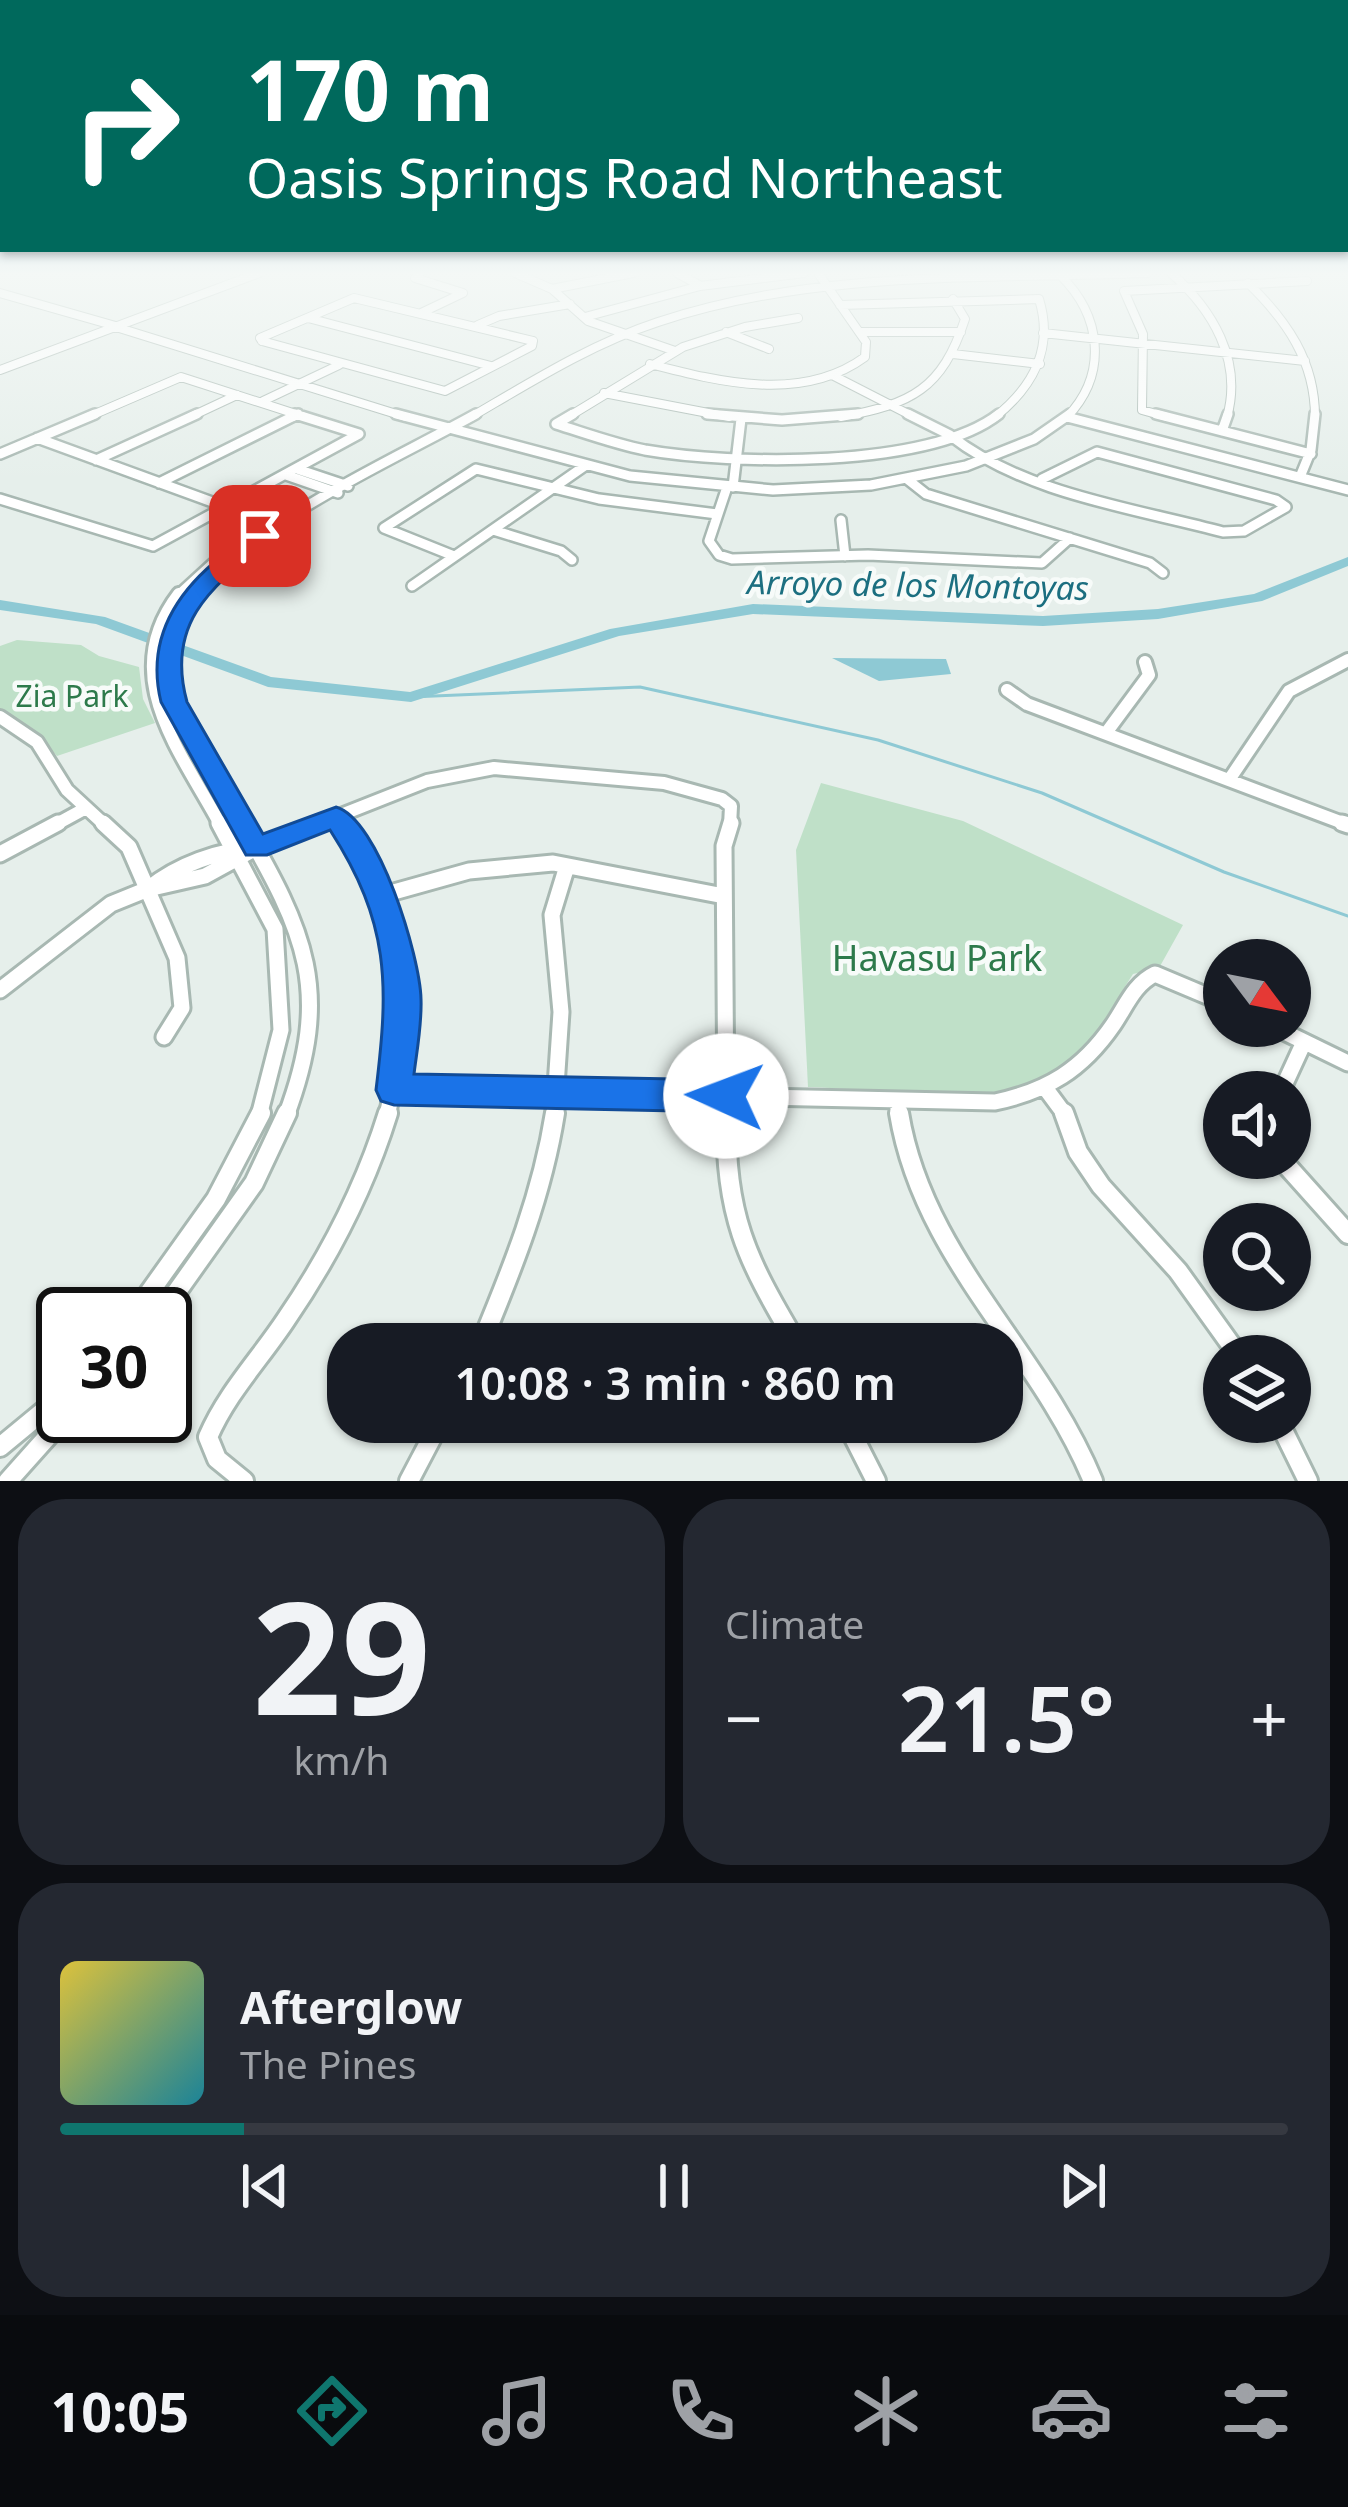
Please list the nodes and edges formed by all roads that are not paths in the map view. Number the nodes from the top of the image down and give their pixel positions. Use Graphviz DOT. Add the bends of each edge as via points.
graph roads {
  1 [pos="75,342"];
  2 [pos="166,342"];
  3 [pos="266,342"];
  4 [pos="401,342"];
  5 [pos="531,342"];
  6 [pos="601,342"];
  7 [pos="659,342"];
  8 [pos="698,342"];
  9 [pos="752,342"];
  10 [pos="865,342"];
  11 [pos="957,342"];
  12 [pos="1042,342"];
  13 [pos="1093,342"];
  14 [pos="1115,342"];
  15 [pos="1222,342"];
  16 [pos="1297,342"];
  17 [pos="1145,345"];
  18 [pos="679,349"];
  19 [pos="769,349"];
  20 [pos="1224,353"];
  21 [pos="953,354"];
  22 [pos="1305,361"];
  23 [pos="650,364"];
  24 [pos="1040,364"];
  25 [pos="344,365"];
  26 [pos="493,366"];
  27 [pos="0,370"];
  28 [pos="834,376"];
  29 [pos="306,384"];
  30 [pos="604,393"];
  31 [pos="238,394"];
  32 [pos="267,403"];
  33 [pos="888,404"];
  34 [pos="300,413"];
  35 [pos="1067,417"];
  36 [pos="741,419"];
  37 [pos="447,425"];
  38 [pos="1222,431"];
  39 [pos="951,436"];
  40 [pos="37,438"];
  41 [pos="0,454"];
  42 [pos="1210,454"];
  43 [pos="1311,454"];
  44 [pos="992,457"];
  45 [pos="96,460"];
  46 [pos="734,460"];
  47 [pos="586,465"];
  48 [pos="297,469"];
  49 [pos="286,475"];
  50 [pos="1191,476"];
  51 [pos="1300,477"];
  52 [pos="908,479"];
  53 [pos="1042,479"];
  54 [pos="159,483"];
  55 [pos="726,487"];
  56 [pos="339,488"];
  57 [pos="555,488"];
  58 [pos="1348,490"];
  59 [pos="0,499"];
  60 [pos="226,507"];
  61 [pos="717,514"];
  62 [pos="841,520"];
  63 [pos="493,530"];
  64 [pos="1070,538"];
  65 [pos="454,556"];
  66 [pos="845,556"];
  67 [pos="572,560"];
  68 [pos="1163,573"];
  69 [pos="412,586"];
  70 [pos="1348,659"];
  71 [pos="1145,662"];
  72 [pos="1007,690"];
  73 [pos="0,716"];
  74 [pos="1106,733"];
  75 [pos="1229,780"];
  76 [pos="86,808"];
  77 [pos="336,817"];
  78 [pos="1348,825"];
  79 [pos="256,848"];
  80 [pos="0,854"];
  81 [pos="236,855"];
  82 [pos="567,866"];
  83 [pos="148,889"];
  84 [pos="383,896"];
  85 [pos="724,896"];
  86 [pos="0,990"];
  87 [pos="1203,994"];
  88 [pos="164,1037"];
  89 [pos="1311,1045"];
  90 [pos="1348,1063"];
  91 [pos="1046,1089"];
  92 [pos="394,1090"];
  93 [pos="559,1091"];
  94 [pos="726,1096"];
  95 [pos="897,1100"];
  96 [pos="1299,1179"];
  97 [pos="1348,1234"];
  98 [pos="153,1287"];
  99 [pos="183,1287"];
  100 [pos="490,1323"];
  101 [pos="784,1323"];
  102 [pos="1224,1335"];
  103 [pos="36,1418"];
  104 [pos="42,1443"];
  105 [pos="429,1443"];
  106 [pos="857,1443"];
  107 [pos="1289,1443"];
  108 [pos="0,1447"];
  109 [pos="8,1481"];
  110 [pos="244,1481"];
  111 [pos="409,1481"];
  112 [pos="876,1481"];
  113 [pos="1093,1481"];
  114 [pos="1308,1481"];
  1 -- 27 [label="street"];
  2 -- 29 [label="street"];
  3 -- 25 [label="street"];
  4 -- 26 [label="street"];
  5 -- 26 [label="street"];
  6 -- 37 [label="street"];
  7 -- 18 [label="street"];
  8 -- 18 [label="street"];
  9 -- 19 [label="street"];
  10 -- 28 [label="street" via="865,357"];
  11 -- 21 [label="street"];
  12 -- 24 [label="street"];
  13 -- 35 [label="street" via="1086,394"];
  14 -- 17 [label="street"];
  15 -- 20 [label="street"];
  16 -- 22 [label="street"];
  17 -- 20 [label="street"];
  17 -- 38 [label="street" via="1142,410"];
  18 -- 23 [label="street"];
  20 -- 22 [label="street"];
  20 -- 38 [label="street" via="1230,407"];
  21 -- 24 [label="street"];
  21 -- 33 [label="street" via="932,383"];
  22 -- 43 [label="street" via="1318,416"];
  23 -- 28 [label="street" via="739,383"];
  23 -- 30 [label="street"];
  24 -- 39 [label="street" via="1014,404"];
  25 -- 26 [label="street" via="445,391"];
  25 -- 29 [label="street"];
  28 -- 33 [label="street"];
  29 -- 32 [label="street"];
  29 -- 37 [label="street"];
  30 -- 36 [label="street"];
  30 -- 46 [label="street" via="556,424 651,450"];
  31 -- 32 [label="street"];
  31 -- 40 [label="street" via="181,377"];
  31 -- 45 [label="street"];
  32 -- 34 [label="street"];
  33 -- 36 [label="street" via="815,419"];
  33 -- 39 [label="street"];
  34 -- 48 [label="street" via="359,434"];
  34 -- 54 [label="street"];
  35 -- 42 [label="street"];
  35 -- 44 [label="street"];
  36 -- 46 [label="street"];
  37 -- 47 [label="street"];
  37 -- 56 [label="street"];
  38 -- 43 [label="street"];
  39 -- 44 [label="street"];
  39 -- 46 [label="street" via="851,457"];
  40 -- 41 [label="street"];
  40 -- 45 [label="street"];
  42 -- 50 [label="street"];
  42 -- 51 [label="street"];
  43 -- 51 [label="street"];
  44 -- 52 [label="street"];
  44 -- 53 [label="street"];
  45 -- 54 [label="street"];
  46 -- 55 [label="street"];
  47 -- 55 [label="street"];
  47 -- 57 [label="street"];
  48 -- 49 [label="street"];
  48 -- 56 [label="street"];
  49 -- 56 [label="street"];
  49 -- 60 [label="street"];
  50 -- 53 [label="street" via="1097,452"];
  50 -- 53 [label="street" via="1285,505 1231,533"];
  51 -- 58 [label="street"];
  52 -- 55 [label="street"];
  52 -- 64 [label="street" via="926,494"];
  54 -- 60 [label="street"];
  55 -- 61 [label="street"];
  56 -- 79 [label="street" via="201,584 170,650 174,702"];
  56 -- 81 [label="street" via="251,533 201,570 156,634 153,698"];
  57 -- 61 [label="street"];
  57 -- 63 [label="street"];
  57 -- 65 [label="street" via="476,469 384,528"];
  59 -- 60 [label="street" via="153,546"];
  61 -- 66 [label="street" via="711,548 732,559"];
  62 -- 66 [label="street"];
  63 -- 65 [label="street"];
  63 -- 67 [label="street"];
  64 -- 66 [label="street" via="1042,563"];
  64 -- 68 [label="street"];
  65 -- 69 [label="street"];
  70 -- 75 [label="street" via="1289,691"];
  71 -- 74 [label="street" via="1149,675"];
  72 -- 74 [label="street"];
  73 -- 76 [label="street" via="38,742"];
  74 -- 75 [label="street"];
  75 -- 78 [label="street"];
  76 -- 80 [label="street"];
  76 -- 83 [label="street" via="129,847"];
  77 -- 79 [label="street"];
  77 -- 84 [label="street"];
  77 -- 85 [label="street" via="470,771 664,783 731,806"];
  79 -- 81 [label="street"];
  79 -- 99 [label="street" via="298,927 308,983 306,1045 256,1183"];
  81 -- 83 [label="street" via="171,887"];
  81 -- 98 [label="street" via="275,929 281,1030 266,1102 216,1199"];
  82 -- 84 [label="street" via="482,865"];
  82 -- 85 [label="street"];
  82 -- 93 [label="street" via="551,940 561,1012"];
  83 -- 86 [label="street" via="87,918"];
  83 -- 88 [label="street" via="182,982 182,1009"];
  84 -- 92 [label="street" via="404,1000"];
  85 -- 94 [label="street"];
  87 -- 91 [label="street" via="1155,974 1141,981 1084,1065"];
  89 -- 90 [label="street"];
  91 -- 95 [label="street" via="995,1102"];
  91 -- 102 [label="street" via="1070,1119 1078,1152 1101,1186"];
  92 -- 93 [label="street"];
  92 -- 110 [label="street" via="358,1196 326,1258 218,1409 208,1437 217,1459"];
  93 -- 94 [label="street"];
  93 -- 100 [label="street" via="546,1168"];
  94 -- 95 [label="street"];
  94 -- 101 [label="street" via="734,1224"];
  95 -- 113 [label="street" via="904,1148 933,1223 1060,1405"];
  96 -- 97 [label="street"];
  103 -- 108 [label="street"];
  104 -- 109 [label="street"];
  105 -- 111 [label="street"];
  106 -- 112 [label="street"];
  107 -- 114 [label="street"];
}
